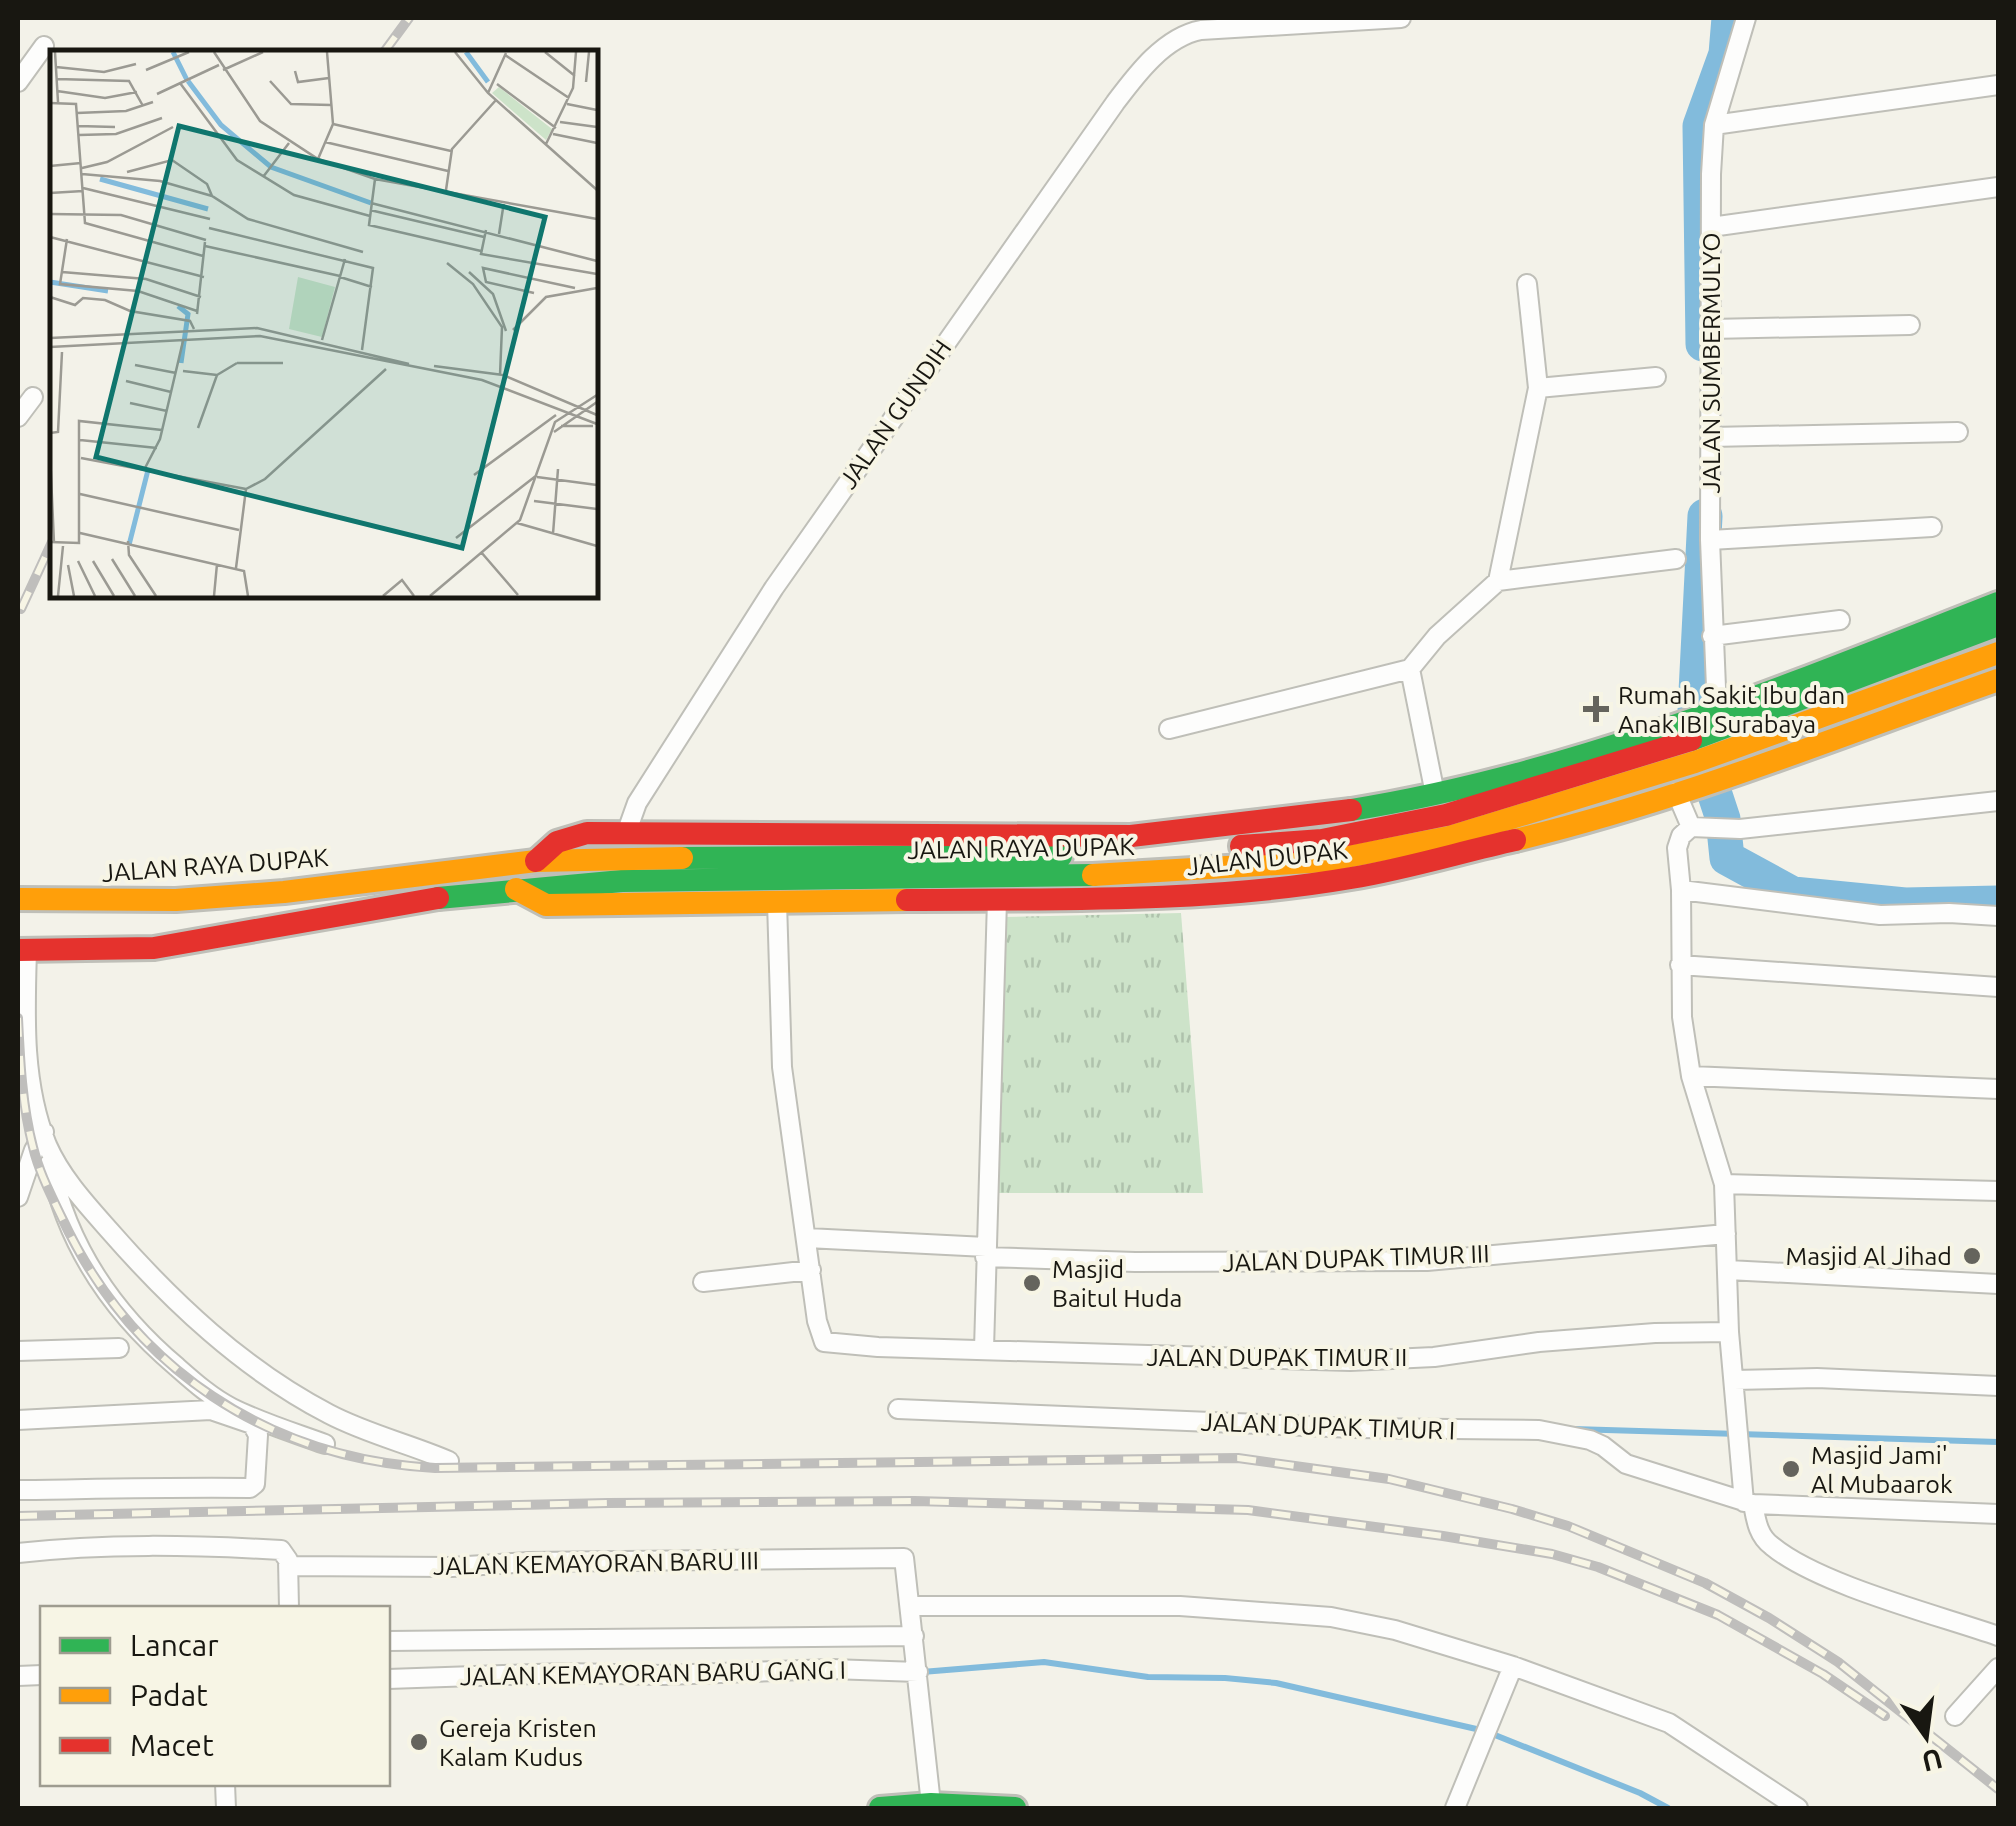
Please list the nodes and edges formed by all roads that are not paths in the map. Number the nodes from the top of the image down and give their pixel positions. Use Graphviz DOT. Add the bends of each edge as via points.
graph roads {
  1 [pos="1401,18"];
  2 [pos="1746,18"];
  3 [pos="1200,24"];
  4 [pos="44,46"];
  5 [pos="18,82"];
  6 [pos="1998,85"];
  7 [pos="1714,125"];
  8 [pos="1998,187"];
  9 [pos="1711,228"];
  10 [pos="1527,284"];
  11 [pos="1910,325"];
  12 [pos="1711,329"];
  13 [pos="1656,377"];
  14 [pos="1538,388"];
  15 [pos="32,398"];
  16 [pos="18,417"];
  17 [pos="1958,432"];
  18 [pos="1711,436"];
  19 [pos="1932,527"];
  20 [pos="1710,540"];
  21 [pos="1676,559"];
  22 [pos="1498,581"];
  23 [pos="1998,603"];
  24 [pos="1840,620"];
  25 [pos="1998,625"];
  26 [pos="1712,636"];
  27 [pos="1998,653"];
  28 [pos="1410,669"];
  29 [pos="1998,680"];
  30 [pos="1169,729"];
  31 [pos="1704,745"];
  32 [pos="1676,792"];
  33 [pos="1434,794"];
  34 [pos="1998,801"];
  35 [pos="1493,823"];
  36 [pos="1698,828"];
  37 [pos="627,831"];
  38 [pos="1191,840"];
  39 [pos="885,845"];
  40 [pos="536,861"];
  41 [pos="516,888"];
  42 [pos="1681,890"];
  43 [pos="18,899"];
  44 [pos="176,900"];
  45 [pos="997,900"];
  46 [pos="776,902"];
  47 [pos="1998,916"];
  48 [pos="186,944"];
  49 [pos="22,950"];
  50 [pos="1680,965"];
  51 [pos="1998,987"];
  52 [pos="1691,1076"];
  53 [pos="1998,1089"];
  54 [pos="45,1137"];
  55 [pos="1724,1184"];
  56 [pos="1998,1191"];
  57 [pos="18,1196"];
  58 [pos="1726,1234"];
  59 [pos="807,1238"];
  60 [pos="985,1252"];
  61 [pos="811,1270"];
  62 [pos="1728,1270"];
  63 [pos="704,1282"];
  64 [pos="1998,1284"];
  65 [pos="1729,1332"];
  66 [pos="119,1348"];
  67 [pos="984,1349"];
  68 [pos="18,1351"];
  69 [pos="1734,1380"];
  70 [pos="1998,1386"];
  71 [pos="898,1409"];
  72 [pos="18,1420"];
  73 [pos="326,1444"];
  74 [pos="449,1461"];
  75 [pos="18,1490"];
  76 [pos="1748,1503"];
  77 [pos="1998,1514"];
  78 [pos="18,1552"];
  79 [pos="288,1560"];
  80 [pos="289,1606"];
  81 [pos="911,1606"];
  82 [pos="914,1636"];
  83 [pos="1998,1636"];
  84 [pos="390,1641"];
  85 [pos="1513,1666"];
  86 [pos="1998,1668"];
  87 [pos="918,1672"];
  88 [pos="390,1679"];
  89 [pos="1955,1716"];
  90 [pos="930,1804"];
  91 [pos="880,1808"];
  92 [pos="1015,1808"];
  93 [pos="1454,1808"];
  94 [pos="1798,1808"];
  1 -- 3 [label="street"];
  2 -- 7 [label="street, JALAN SUMBERMULYO"];
  3 -- 37 [label="street, JALAN GUNDIH" via="1147,64 1104,118 774,588 638,802"];
  4 -- 5 [label="street"];
  6 -- 7 [label="street"];
  7 -- 9 [label="street, JALAN SUMBERMULYO"];
  8 -- 9 [label="street"];
  9 -- 12 [label="street, JALAN SUMBERMULYO"];
  10 -- 14 [label="street"];
  11 -- 12 [label="street"];
  12 -- 18 [label="street, JALAN SUMBERMULYO"];
  13 -- 14 [label="street"];
  14 -- 22 [label="street"];
  15 -- 16 [label="street"];
  17 -- 18 [label="street"];
  18 -- 20 [label="street, JALAN SUMBERMULYO"];
  19 -- 20 [label="street"];
  20 -- 26 [label="street, JALAN SUMBERMULYO"];
  21 -- 22 [label="street"];
  22 -- 28 [label="street"];
  23 -- 31 [label="main road, JALAN DUPAK"];
  24 -- 26 [label="street"];
  25 -- 31 [label="main road, JALAN RAYA DUPAK"];
  26 -- 31 [label="street, JALAN SUMBERMULYO"];
  27 -- 31 [label="main road, JALAN RAYA DUPAK"];
  28 -- 30 [label="street"];
  28 -- 33 [label="street"];
  29 -- 31 [label="main road, JALAN DUPAK"];
  31 -- 32 [label="main road, JALAN DUPAK"];
  31 -- 33 [label="main road, JALAN DUPAK"];
  31 -- 35 [label="main road, JALAN RAYA DUPAK"];
  32 -- 35 [label="main road, JALAN DUPAK" via="1556,830"];
  32 -- 36 [label="street"];
  33 -- 38 [label="main road, JALAN DUPAK"];
  34 -- 36 [label="street"];
  35 -- 38 [label="main road, JALAN RAYA DUPAK" via="1446,816 1322,840"];
  35 -- 41 [label="main road, JALAN RAYA DUPAK" via="1326,861 1138,874 778,876"];
  35 -- 45 [label="main road, JALAN DUPAK" via="1351,878 1236,891"];
  36 -- 42 [label="street" via="1681,836 1677,848"];
  37 -- 39 [label="main road"];
  37 -- 40 [label="main road" via="568,835"];
  38 -- 39 [label="main road, JALAN RAYA DUPAK" via="1078,856"];
  39 -- 40 [label="main road, JALAN RAYA DUPAK"];
  40 -- 44 [label="main road, JALAN RAYA DUPAK"];
  41 -- 46 [label="main road, JALAN DUPAK" via="546,906"];
  41 -- 48 [label="main road, JALAN RAYA DUPAK"];
  42 -- 47 [label="street" via="1880,915"];
  42 -- 50 [label="street"];
  43 -- 44 [label="main road, JALAN RAYA DUPAK"];
  44 -- 48 [label="main road"];
  45 -- 46 [label="main road, JALAN DUPAK"];
  45 -- 60 [label="street"];
  46 -- 59 [label="street" via="782,1067"];
  48 -- 49 [label="main road, JALAN RAYA DUPAK"];
  49 -- 54 [label="street" via="28,1070"];
  50 -- 51 [label="street"];
  50 -- 52 [label="street"];
  52 -- 53 [label="street"];
  52 -- 55 [label="street"];
  54 -- 57 [label="street"];
  54 -- 73 [label="street" via="74,1239 124,1316 231,1408"];
  54 -- 74 [label="street" via="81,1198 157,1284 245,1360 330,1415"];
  55 -- 56 [label="street"];
  55 -- 58 [label="street"];
  58 -- 60 [label="street, JALAN DUPAK TIMUR III" via="1427,1261 1135,1262"];
  58 -- 62 [label="street"];
  59 -- 60 [label="street, JALAN DUPAK TIMUR III"];
  59 -- 61 [label="street"];
  60 -- 67 [label="street"];
  61 -- 63 [label="street"];
  61 -- 67 [label="street, JALAN DUPAK TIMUR II" via="824,1342"];
  62 -- 64 [label="street"];
  62 -- 65 [label="street"];
  65 -- 67 [label="street, JALAN DUPAK TIMUR II" via="1636,1334 1350,1361"];
  65 -- 69 [label="street"];
  66 -- 68 [label="street"];
  69 -- 70 [label="street"];
  69 -- 76 [label="street"];
  71 -- 76 [label="street, JALAN DUPAK TIMUR I" via="1539,1430 1590,1440 1626,1464"];
  72 -- 75 [label="street" via="211,1410 257,1430 252,1487"];
  76 -- 77 [label="street, JALAN DUPAK TIMUR I"];
  76 -- 83 [label="street" via="1760,1533 1796,1560"];
  78 -- 79 [label="street, JALAN KEMAYORAN BARU III" via="142,1546 278,1550"];
  79 -- 80 [label="street"];
  79 -- 81 [label="street, JALAN KEMAYORAN BARU III" via="452,1567 904,1558"];
  81 -- 82 [label="street"];
  81 -- 85 [label="street" via="1106,1604 1332,1617"];
  82 -- 84 [label="street"];
  82 -- 87 [label="street"];
  85 -- 93 [label="street"];
  85 -- 94 [label="street" via="1669,1723"];
  86 -- 89 [label="street"];
  87 -- 88 [label="street, JALAN KEMAYORAN BARU GANG I"];
  87 -- 90 [label="street"];
  90 -- 91 [label="main road"];
  90 -- 92 [label="main road"];
}
